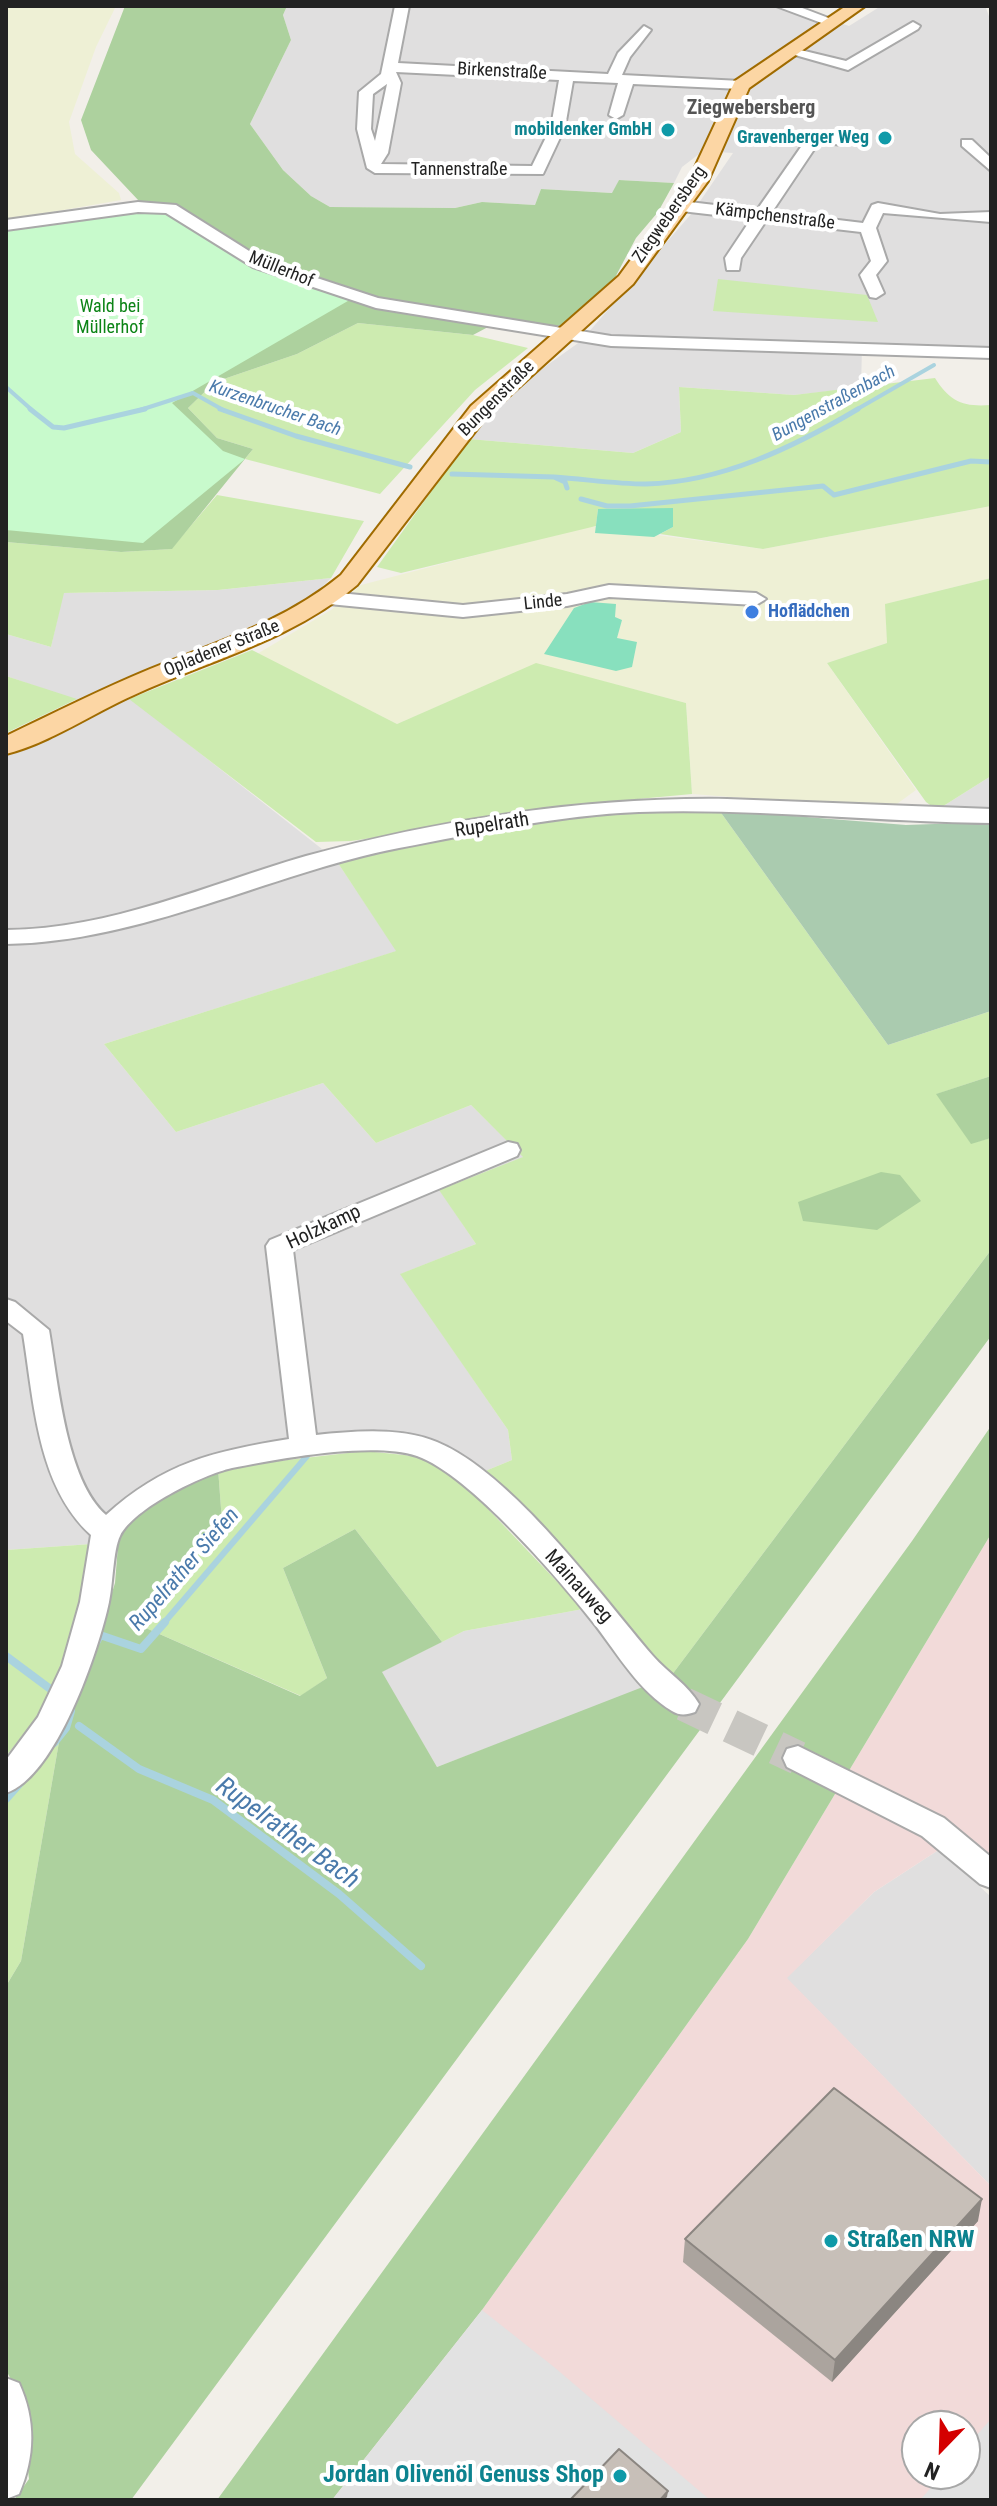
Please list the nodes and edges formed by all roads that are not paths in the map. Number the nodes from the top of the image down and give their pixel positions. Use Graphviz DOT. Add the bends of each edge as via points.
graph roads {
  1 [pos="402,6"];
  2 [pos="783,6"];
  3 [pos="857,6"];
  4 [pos="832,22"];
  5 [pos="913,26"];
  6 [pos="644,30"];
  7 [pos="788,51"];
  8 [pos="389,71"];
  9 [pos="567,76"];
  10 [pos="620,78"];
  11 [pos="741,85"];
  12 [pos="616,115"];
  13 [pos="842,140"];
  14 [pos="967,143"];
  15 [pos="991,166"];
  16 [pos="377,167"];
  17 [pos="681,206"];
  18 [pos="762,215"];
  19 [pos="991,217"];
  20 [pos="6,225"];
  21 [pos="868,228"];
  22 [pos="733,267"];
  23 [pos="876,293"];
  24 [pos="567,335"];
  25 [pos="991,353"];
  26 [pos="404,508"];
  27 [pos="329,598"];
  28 [pos="756,599"];
  29 [pos="6,746"];
  30 [pos="991,816"];
  31 [pos="6,937"];
  32 [pos="508,1150"];
  33 [pos="6,1308"];
  34 [pos="304,1447"];
  35 [pos="106,1532"];
  36 [pos="684,1704"];
  37 [pos="798,1758"];
  38 [pos="6,1781"];
  39 [pos="991,1875"];
  40 [pos="6,2395"];
  41 [pos="6,2481"];
  1 -- 8 [label="street"];
  2 -- 4 [label="street"];
  3 -- 4 [label="main road, Ziegwebersberg"];
  4 -- 7 [label="main road, Ziegwebersberg"];
  5 -- 7 [label="street" via="848,66"];
  6 -- 10 [label="street" via="623,56"];
  7 -- 11 [label="main road, Ziegwebersberg"];
  8 -- 9 [label="street, Birkenstraße"];
  8 -- 16 [label="street" via="394,83"];
  8 -- 16 [label="street" via="366,92 364,129"];
  9 -- 10 [label="street, Birkenstraße"];
  9 -- 16 [label="street, Tannenstraße" via="558,127 538,171"];
  10 -- 11 [label="street, Birkenstraße"];
  10 -- 12 [label="street"];
  11 -- 17 [label="main road, Ziegwebersberg" via="698,181"];
  13 -- 18 [label="street" via="815,137"];
  14 -- 15 [label="street"];
  17 -- 18 [label="street, Kämpchenstraße"];
  17 -- 24 [label="main road, Ziegwebersberg" via="626,280"];
  18 -- 21 [label="street, Kämpchenstraße"];
  18 -- 22 [label="street" via="733,258"];
  19 -- 21 [label="street" via="878,208"];
  20 -- 24 [label="street, Müllerhof" via="138,207 170,208 259,264 311,283 376,303"];
  21 -- 23 [label="street" via="879,261 868,275"];
  24 -- 25 [label="street" via="637,344"];
  24 -- 26 [label="main road, Bungenstraße" via="479,411"];
  26 -- 27 [label="main road, Opladener Straße"];
  27 -- 28 [label="street, Linde" via="463,611 609,591"];
  27 -- 29 [label="main road, Opladener Straße" via="292,621 155,676"];
  30 -- 31 [label="street, Rupelrath" via="909,817 716,805 607,808 385,844 96,927 41,938"];
  32 -- 34 [label="street, Holzkamp" via="279,1246"];
  33 -- 35 [label="street" via="36,1330 57,1454 87,1515"];
  34 -- 35 [label="street" via="193,1466 137,1502"];
  34 -- 36 [label="street, Mainauweg" via="412,1446 439,1455 552,1557 663,1689"];
  35 -- 38 [label="street" via="97,1597 65,1698 45,1734"];
  37 -- 39 [label="street" via="933,1827"];
  40 -- 41 [label="street" via="15,2430"];
}
